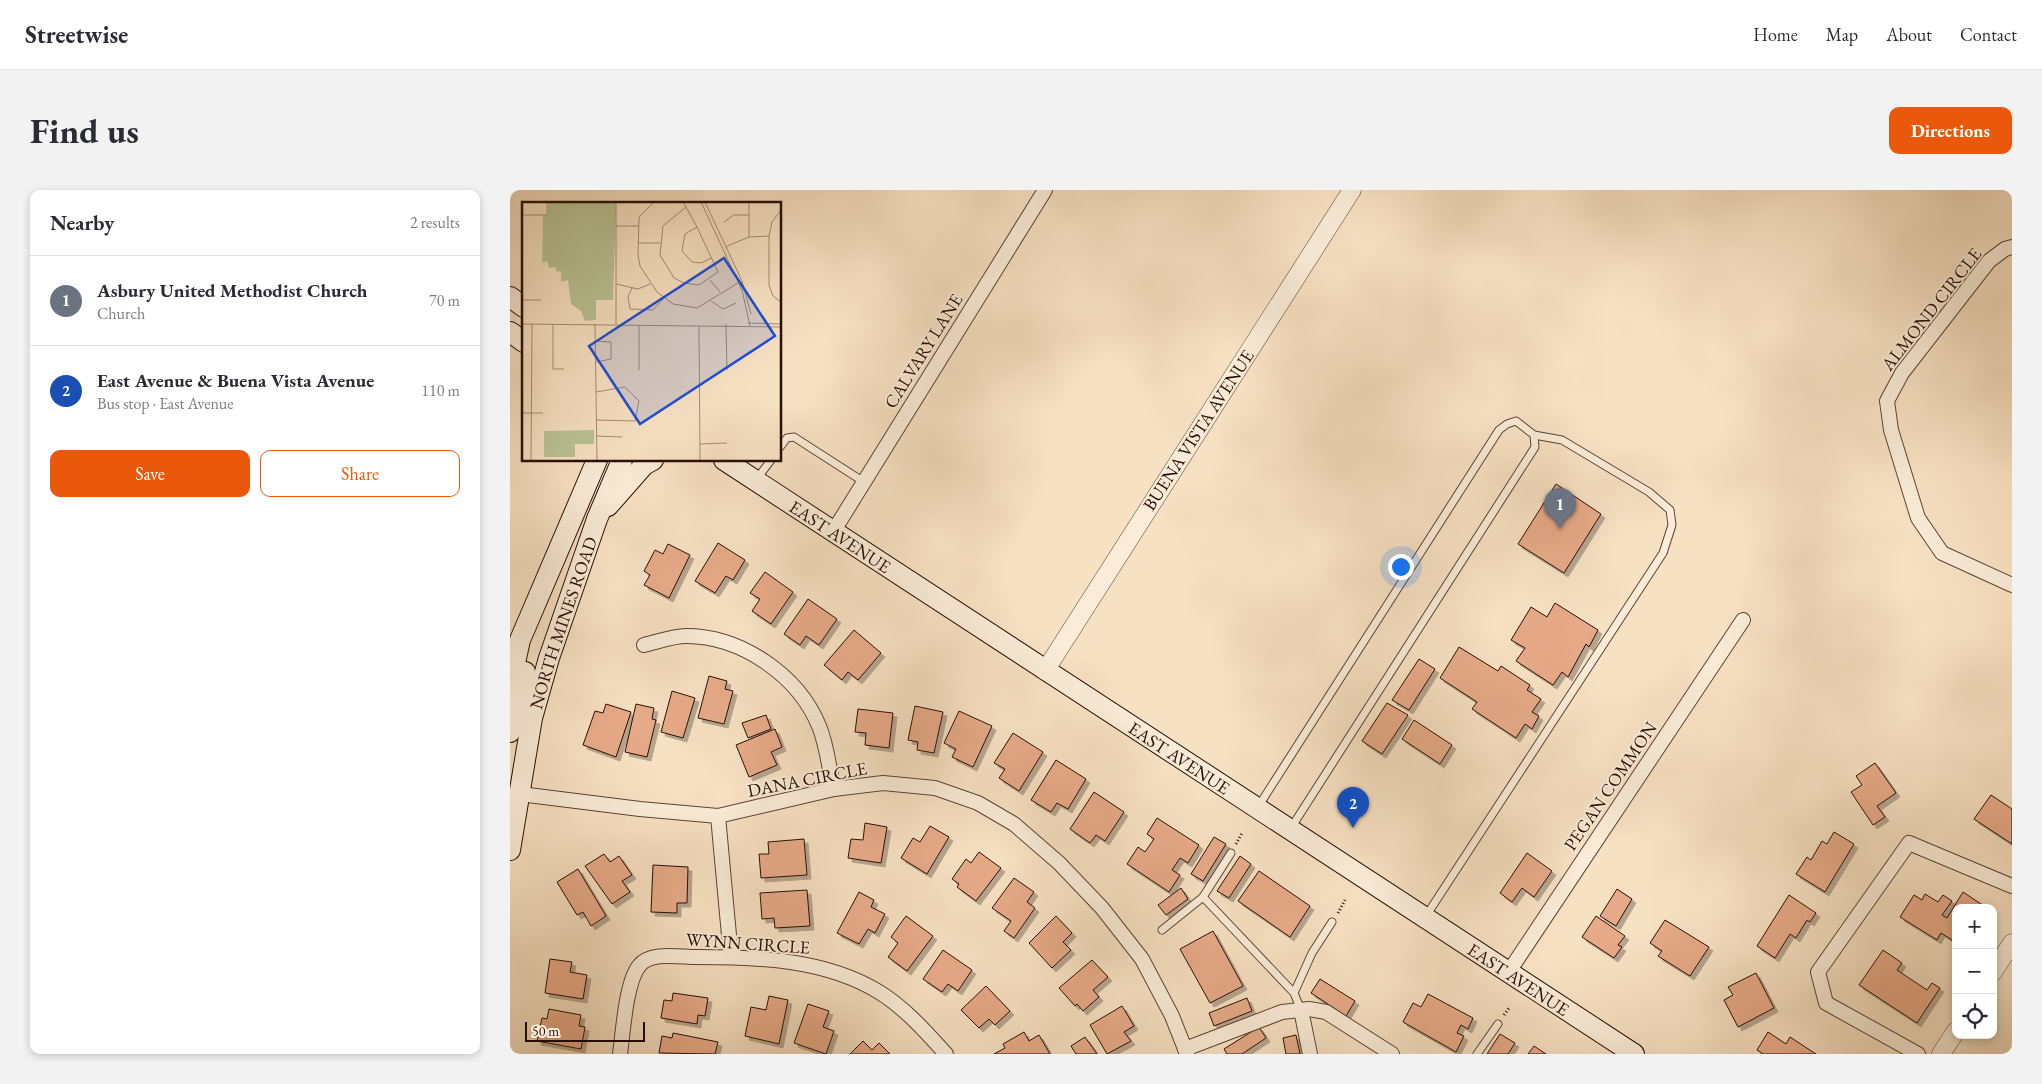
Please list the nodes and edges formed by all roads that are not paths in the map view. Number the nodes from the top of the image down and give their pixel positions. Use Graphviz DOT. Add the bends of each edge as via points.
graph roads {
  1 [pos="1045,190"];
  2 [pos="1352,190"];
  3 [pos="2012,247"];
  4 [pos="510,297"];
  5 [pos="522,306"];
  6 [pos="510,332"];
  7 [pos="522,341"];
  8 [pos="1534,435"];
  9 [pos="781,447"];
  10 [pos="597,461"];
  11 [pos="622,461"];
  12 [pos="651,461"];
  13 [pos="725,461"];
  14 [pos="770,461"];
  15 [pos="755,481"];
  16 [pos="864,482"];
  17 [pos="597,519"];
  18 [pos="833,532"];
  19 [pos="2012,585"];
  20 [pos="1743,620"];
  21 [pos="524,632"];
  22 [pos="644,645"];
  23 [pos="1045,671"];
  24 [pos="510,686"];
  25 [pos="510,732"];
  26 [pos="515,788"];
  27 [pos="834,789"];
  28 [pos="1257,809"];
  29 [pos="718,816"];
  30 [pos="1289,830"];
  31 [pos="510,850"];
  32 [pos="1231,853"];
  33 [pos="2012,886"];
  34 [pos="1203,897"];
  35 [pos="1425,919"];
  36 [pos="1332,922"];
  37 [pos="1162,930"];
  38 [pos="2012,943"];
  39 [pos="731,957"];
  40 [pos="1997,966"];
  41 [pos="1508,973"];
  42 [pos="1294,993"];
  43 [pos="1300,1010"];
  44 [pos="1498,1024"];
  45 [pos="1952,1037"];
  46 [pos="1186,1052"];
  47 [pos="620,1054"];
  48 [pos="946,1054"];
  49 [pos="1310,1054"];
  50 [pos="1392,1054"];
  51 [pos="1477,1054"];
  52 [pos="1634,1054"];
  53 [pos="1918,1054"];
  54 [pos="1941,1054"];
  1 -- 16 [label="street, CALVARY LANE"];
  2 -- 23 [label="street, BUENA VISTA AVENUE"];
  3 -- 19 [label="street, ALMOND CIRCLE" via="1989,261 1902,373 1887,401 1891,430 1918,518 1942,553"];
  4 -- 5 [label="main road"];
  6 -- 7 [label="main road"];
  8 -- 28 [label="lane" via="1516,421 1499,430"];
  8 -- 30 [label="lane" via="1535,447"];
  8 -- 35 [label="lane" via="1562,440 1649,492 1670,510 1672,525 1663,554"];
  9 -- 16 [label="lane" via="787,438 794,437"];
  10 -- 21 [label="main road, NORTH MINES ROAD"];
  11 -- 17 [label="main road, NORTH MINES ROAD"];
  12 -- 17 [label="main road" via="644,465"];
  13 -- 15 [label="main road, EAST AVENUE"];
  14 -- 15 [label="lane"];
  15 -- 18 [label="main road, EAST AVENUE"];
  16 -- 18 [label="street, CALVARY LANE"];
  17 -- 26 [label="main road, NORTH MINES ROAD" via="536,700"];
  18 -- 23 [label="main road, EAST AVENUE"];
  20 -- 41 [label="street, PEGAN COMMON"];
  21 -- 24 [label="main road, NORTH MINES ROAD"];
  21 -- 25 [label="main road" via="529,659"];
  22 -- 27 [label="street" via="685,636 708,639 743,648 774,668 803,696 820,726"];
  23 -- 28 [label="main road, EAST AVENUE"];
  26 -- 29 [label="street, DANA CIRCLE" via="640,809"];
  26 -- 31 [label="main road, NORTH MINES ROAD"];
  27 -- 29 [label="street, DANA CIRCLE"];
  27 -- 46 [label="street, DANA CIRCLE" via="883,783 934,788 978,803 1014,824 1059,863 1102,908 1142,959 1172,1016"];
  28 -- 30 [label="main road, EAST AVENUE"];
  29 -- 39 [label="street"];
  30 -- 35 [label="main road, EAST AVENUE"];
  32 -- 34 [label="lane"];
  33 -- 53 [label="street" via="1909,843 1818,972 1826,1003"];
  34 -- 37 [label="lane"];
  34 -- 42 [label="lane"];
  35 -- 41 [label="main road, EAST AVENUE"];
  36 -- 42 [label="lane" via="1312,953"];
  38 -- 40 [label="street"];
  39 -- 47 [label="street, WYNN CIRCLE" via="652,957 639,965 631,979"];
  39 -- 48 [label="street, WYNN CIRCLE" via="810,964 848,976 880,993 919,1025"];
  41 -- 52 [label="main road, EAST AVENUE"];
  42 -- 43 [label="lane"];
  43 -- 46 [label="street" via="1282,1012"];
  43 -- 49 [label="street"];
  43 -- 50 [label="street" via="1326,1012"];
  44 -- 51 [label="lane"];
  45 -- 54 [label="street"];
}
